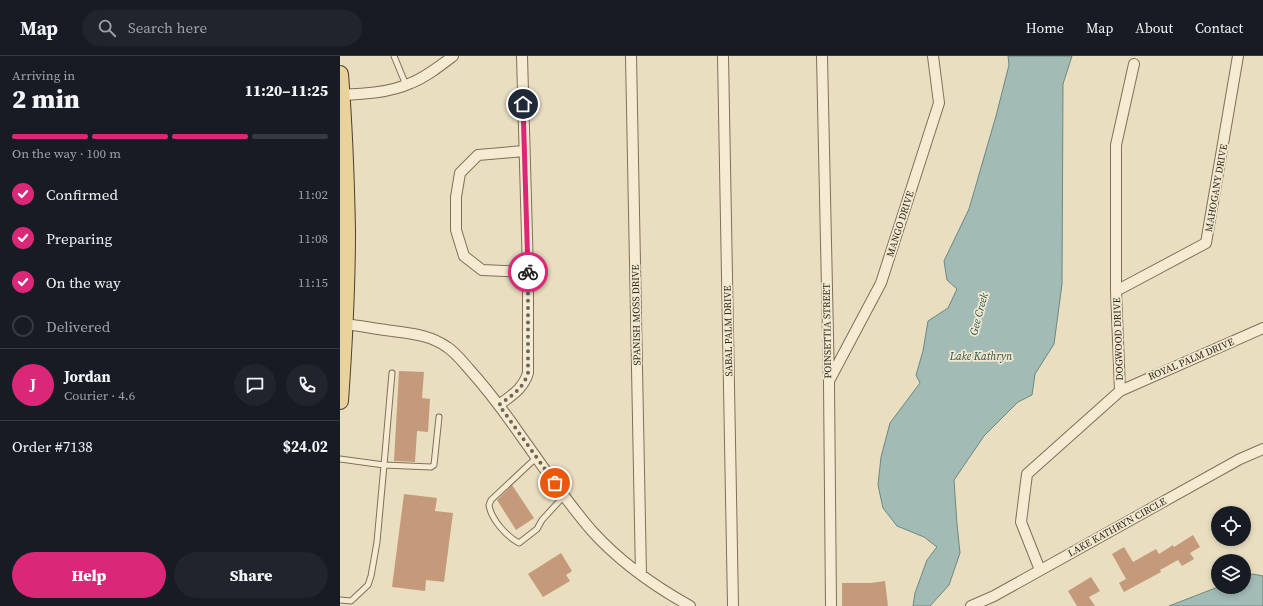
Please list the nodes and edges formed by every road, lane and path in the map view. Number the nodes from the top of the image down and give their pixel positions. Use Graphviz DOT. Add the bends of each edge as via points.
graph roads {
  1 [pos="452,56"];
  2 [pos="522,56"];
  3 [pos="632,56"];
  4 [pos="723,56"];
  5 [pos="822,56"];
  6 [pos="933,56"];
  7 [pos="1238,56"];
  8 [pos="396,57"];
  9 [pos="1134,64"];
  10 [pos="340,74"];
  11 [pos="406,85"];
  12 [pos="341,95"];
  13 [pos="524,152"];
  14 [pos="528,272"];
  15 [pos="1116,291"];
  16 [pos="342,321"];
  17 [pos="1263,328"];
  18 [pos="392,373"];
  19 [pos="829,382"];
  20 [pos="1120,390"];
  21 [pos="340,401"];
  22 [pos="499,405"];
  23 [pos="439,417"];
  24 [pos="1263,449"];
  25 [pos="537,457"];
  26 [pos="340,459"];
  27 [pos="384,465"];
  28 [pos="564,496"];
  29 [pos="1040,570"];
  30 [pos="641,575"];
  31 [pos="340,600"];
  32 [pos="690,606"];
  33 [pos="733,606"];
  34 [pos="831,606"];
  35 [pos="971,606"];
  1 -- 11 [label="street" via="437,69"];
  2 -- 13 [label="street"];
  3 -- 30 [label="street, SPANISH MOSS DRIVE"];
  4 -- 33 [label="street, SABAL PALM DRIVE"];
  5 -- 19 [label="street, POINSETTIA STREET"];
  6 -- 19 [label="street, MANGO DRIVE" via="939,103 932,126 881,283"];
  7 -- 15 [label="street, MAHOGANY DRIVE" via="1206,242"];
  8 -- 11 [label="lane"];
  9 -- 15 [label="street, DOGWOOD DRIVE" via="1116,145"];
  10 -- 12 [label="main road"];
  11 -- 12 [label="street" via="390,90"];
  12 -- 16 [label="main road" via="347,231"];
  13 -- 14 [label="street"];
  13 -- 14 [label="street" via="478,155 460,173 456,197 456,230 464,256 482,270"];
  14 -- 22 [label="street" via="528,373 520,389"];
  15 -- 20 [label="street, DOGWOOD DRIVE"];
  16 -- 21 [label="main road"];
  16 -- 22 [label="street" via="423,336 436,341 459,358"];
  17 -- 20 [label="street, ROYAL PALM DRIVE"];
  18 -- 27 [label="lane"];
  19 -- 34 [label="street, POINSETTIA STREET"];
  20 -- 29 [label="street, DOGWOOD DRIVE" via="1027,474 1021,522"];
  22 -- 25 [label="street"];
  23 -- 27 [label="lane" via="434,465"];
  24 -- 29 [label="street, LAKE KATHRYN CIRCLE" via="1240,459"];
  25 -- 28 [label="street"];
  25 -- 28 [label="lane" via="491,500 489,505 492,516 503,530 519,543 537,529"];
  26 -- 27 [label="lane"];
  27 -- 31 [label="lane" via="377,542 371,576 368,585 351,601"];
  28 -- 30 [label="street" via="592,532"];
  29 -- 35 [label="street, LAKE KATHRYN CIRCLE"];
  30 -- 32 [label="street"];
}
